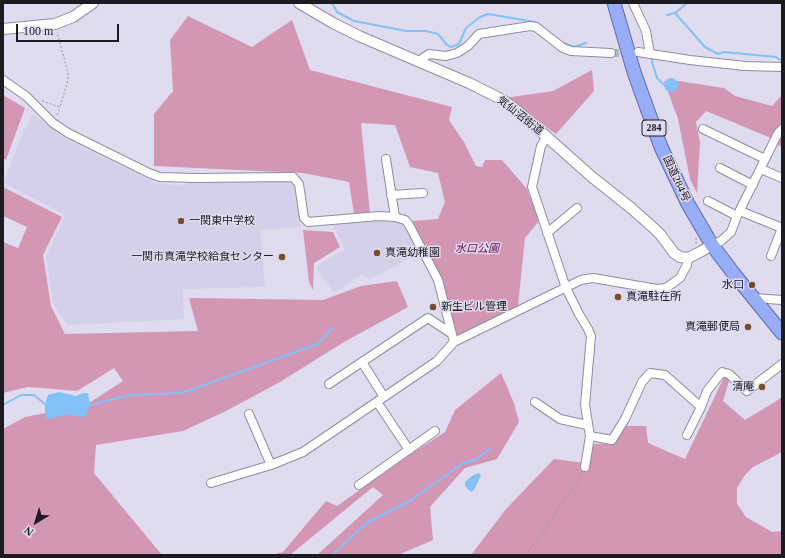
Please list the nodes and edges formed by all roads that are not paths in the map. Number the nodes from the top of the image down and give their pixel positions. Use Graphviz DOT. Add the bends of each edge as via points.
graph roads {
  1 [pos="93,3"];
  2 [pos="299,3"];
  3 [pos="614,3"];
  4 [pos="633,3"];
  5 [pos="3,29"];
  6 [pos="638,52"];
  7 [pos="611,53"];
  8 [pos="650,54"];
  9 [pos="420,62"];
  10 [pos="782,67"];
  11 [pos="3,80"];
  12 [pos="703,129"];
  13 [pos="782,129"];
  14 [pos="547,136"];
  15 [pos="386,159"];
  16 [pos="765,159"];
  17 [pos="720,168"];
  18 [pos="761,168"];
  19 [pos="782,178"];
  20 [pos="753,185"];
  21 [pos="423,193"];
  22 [pos="391,195"];
  23 [pos="708,201"];
  24 [pos="576,208"];
  25 [pos="738,213"];
  26 [pos="395,218"];
  27 [pos="782,228"];
  28 [pos="547,233"];
  29 [pos="712,245"];
  30 [pos="771,256"];
  31 [pos="688,258"];
  32 [pos="566,288"];
  33 [pos="754,298"];
  34 [pos="782,300"];
  35 [pos="782,333"];
  36 [pos="453,338"];
  37 [pos="362,362"];
  38 [pos="782,364"];
  39 [pos="329,384"];
  40 [pos="380,400"];
  41 [pos="535,402"];
  42 [pos="701,407"];
  43 [pos="249,414"];
  44 [pos="587,425"];
  45 [pos="435,431"];
  46 [pos="687,435"];
  47 [pos="590,436"];
  48 [pos="409,450"];
  49 [pos="271,465"];
  50 [pos="585,467"];
  51 [pos="211,483"];
  52 [pos="359,485"];
  1 -- 5 [label="street" via="73,17 55,24"];
  2 -- 9 [label="street, 気仙沼街道" via="353,32"];
  3 -- 29 [label="highway, 国道284号 / 284" via="634,72 661,146 688,204"];
  4 -- 8 [label="street" via="646,31"];
  6 -- 8 [label="street"];
  7 -- 9 [label="street" via="571,51 563,48 536,27 530,26 479,34 457,53 446,56 429,54"];
  8 -- 10 [label="street" via="745,66"];
  9 -- 14 [label="street, 気仙沼街道" via="503,100"];
  11 -- 26 [label="street" via="26,96 53,123 68,133 148,173 160,177 196,178 293,177 299,184 304,218 308,222 379,216"];
  12 -- 16 [label="street"];
  13 -- 16 [label="street"];
  14 -- 28 [label="street" via="541,146 532,187"];
  14 -- 31 [label="street, 気仙沼街道" via="592,178 660,234 674,253"];
  15 -- 22 [label="street"];
  16 -- 18 [label="street"];
  17 -- 20 [label="street"];
  18 -- 19 [label="street"];
  18 -- 20 [label="street"];
  20 -- 25 [label="street"];
  21 -- 22 [label="street"];
  22 -- 26 [label="street"];
  23 -- 25 [label="street"];
  24 -- 28 [label="street"];
  25 -- 27 [label="street"];
  25 -- 29 [label="street" via="731,232"];
  26 -- 36 [label="street" via="408,223 438,280"];
  27 -- 30 [label="street"];
  28 -- 32 [label="street"];
  29 -- 31 [label="street"];
  29 -- 33 [label="highway, 国道284号 / 284"];
  31 -- 32 [label="street" via="687,266 680,278 666,288 657,289 593,278"];
  32 -- 36 [label="street"];
  32 -- 44 [label="street" via="591,336 585,405"];
  33 -- 34 [label="street"];
  33 -- 35 [label="highway, 国道284号 / 284"];
  36 -- 37 [label="street" via="428,318"];
  36 -- 40 [label="street" via="437,361"];
  37 -- 39 [label="street"];
  37 -- 40 [label="street"];
  38 -- 42 [label="street" via="747,391 729,374 722,372 707,391"];
  40 -- 48 [label="street"];
  40 -- 49 [label="street" via="303,452"];
  41 -- 44 [label="street" via="560,419"];
  42 -- 46 [label="street"];
  42 -- 47 [label="street" via="665,375 650,373 642,382 625,420 612,440"];
  43 -- 49 [label="street"];
  44 -- 47 [label="street"];
  45 -- 48 [label="street"];
  47 -- 50 [label="street"];
  48 -- 52 [label="street"];
  49 -- 51 [label="street"];
}
